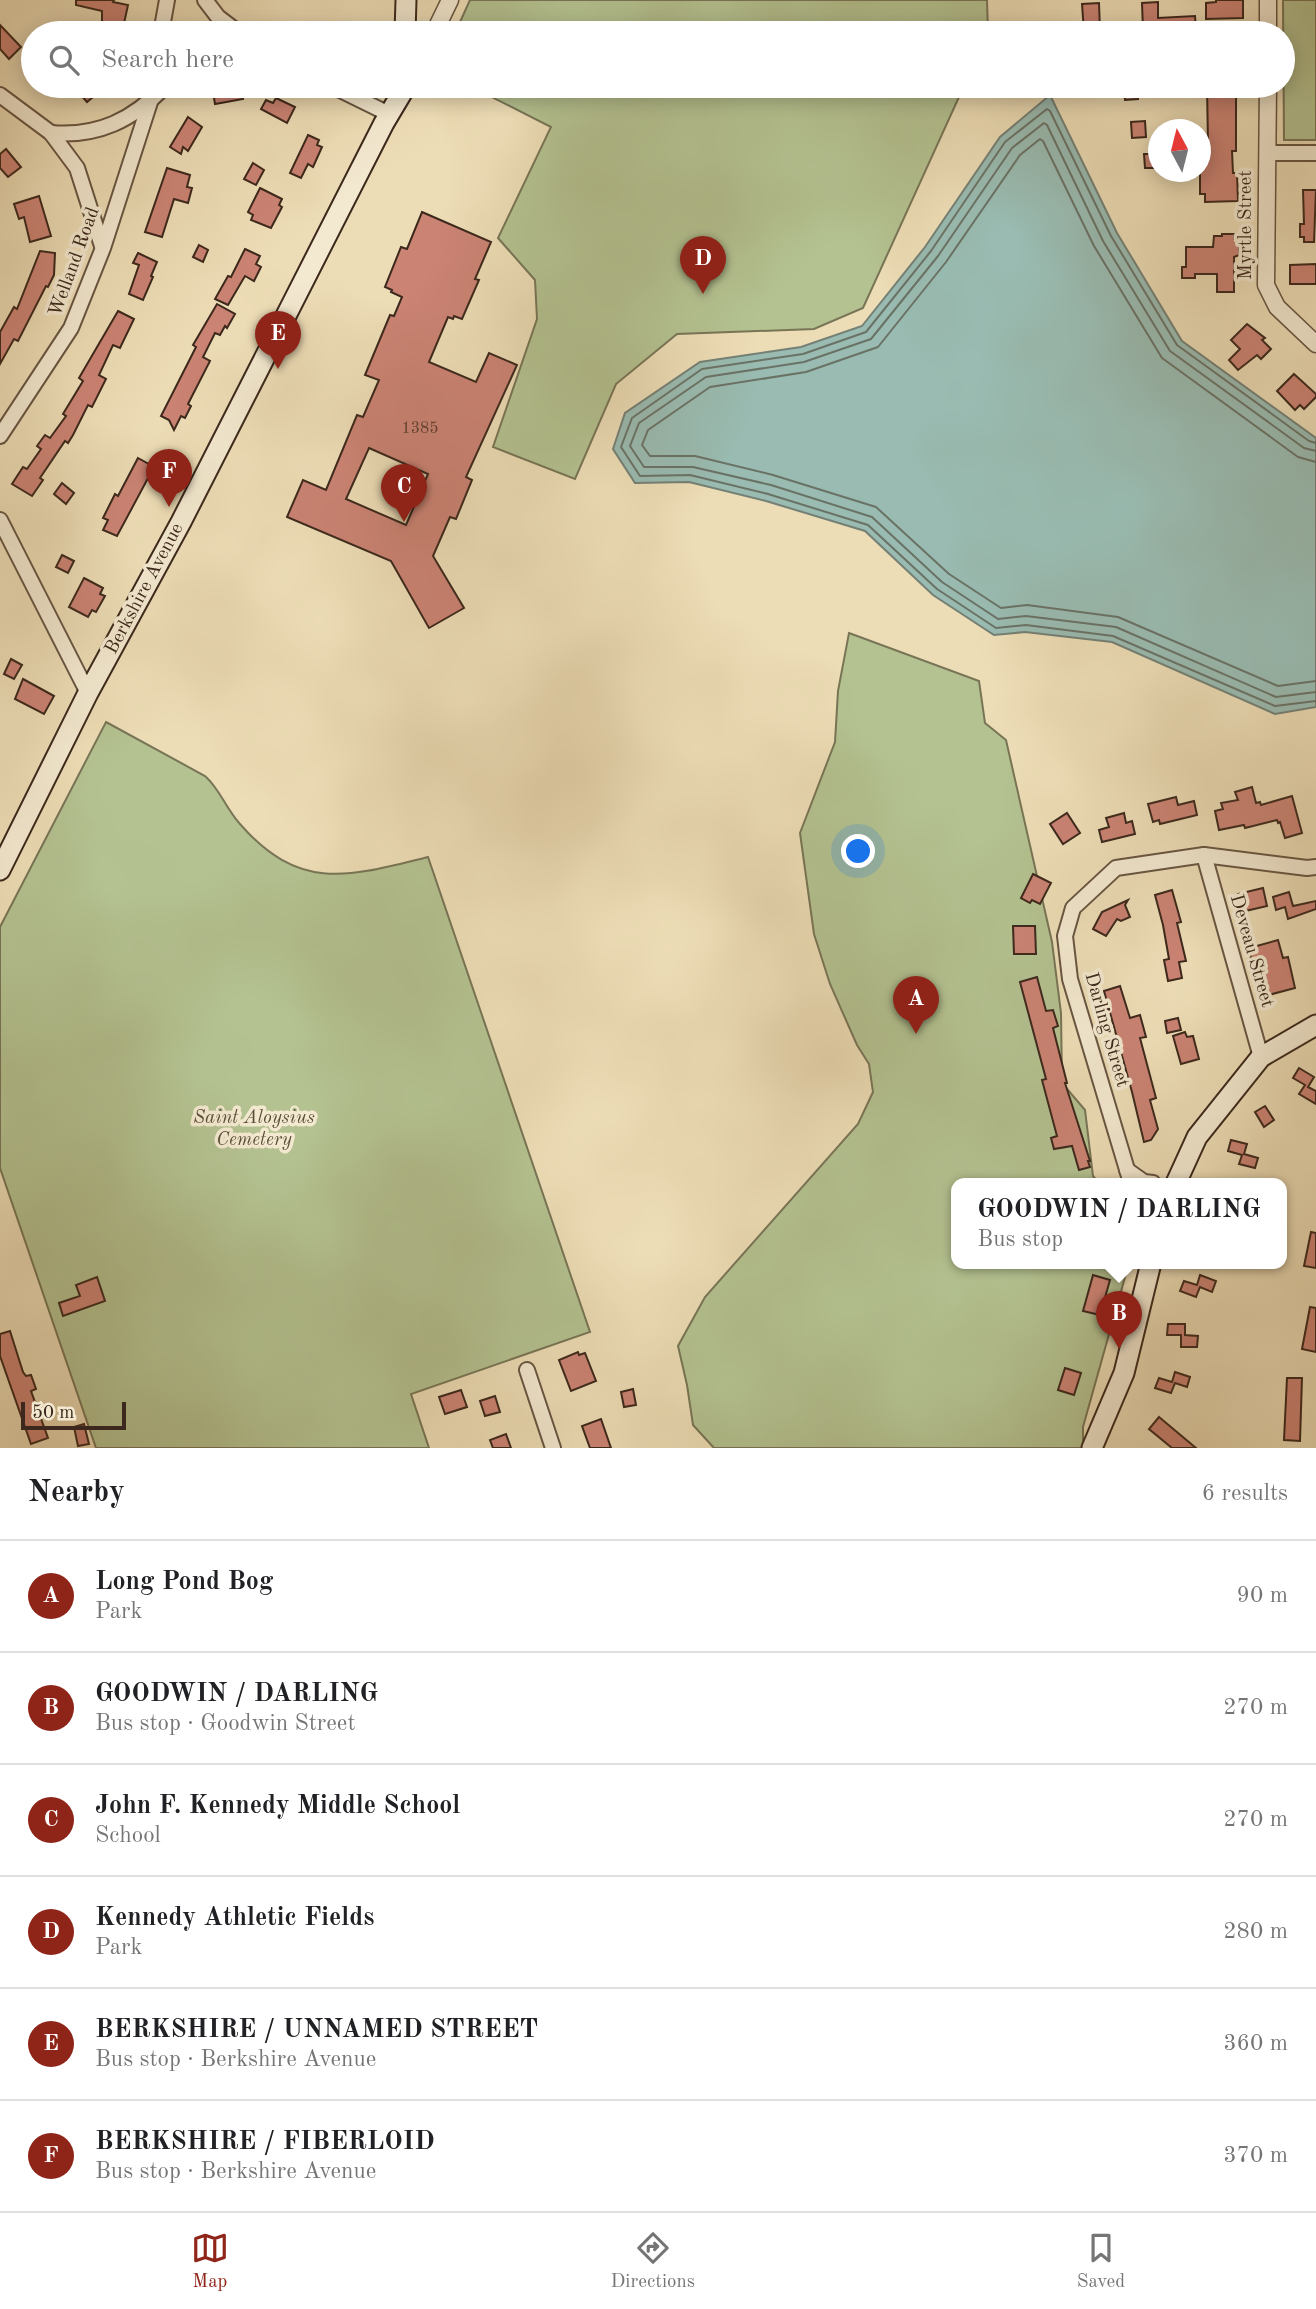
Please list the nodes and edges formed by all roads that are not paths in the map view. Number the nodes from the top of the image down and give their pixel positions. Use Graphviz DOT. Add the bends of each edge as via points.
graph roads {
  1 [pos="167,0"];
  2 [pos="205,0"];
  3 [pos="405,0"];
  4 [pos="450,0"];
  5 [pos="1268,0"];
  6 [pos="163,21"];
  7 [pos="223,21"];
  8 [pos="405,21"];
  9 [pos="440,21"];
  10 [pos="1268,21"];
  11 [pos="0,95"];
  12 [pos="150,98"];
  13 [pos="154,98"];
  14 [pos="356,98"];
  15 [pos="399,98"];
  16 [pos="1268,98"];
  17 [pos="150,102"];
  18 [pos="389,114"];
  19 [pos="51,133"];
  20 [pos="1267,153"];
  21 [pos="1316,153"];
  22 [pos="103,248"];
  23 [pos="1316,344"];
  24 [pos="0,436"];
  25 [pos="0,520"];
  26 [pos="89,693"];
  27 [pos="1204,855"];
  28 [pos="1316,867"];
  29 [pos="0,870"];
  30 [pos="1316,1025"];
  31 [pos="1261,1057"];
  32 [pos="1129,1176"];
  33 [pos="1178,1178"];
  34 [pos="1150,1269"];
  35 [pos="527,1370"];
  36 [pos="553,1448"];
  37 [pos="1092,1448"];
  1 -- 6 [label="street"];
  2 -- 7 [label="street"];
  3 -- 8 [label="main road"];
  4 -- 9 [label="street"];
  5 -- 10 [label="street"];
  11 -- 19 [label="street"];
  12 -- 17 [label="street, Welland Road"];
  13 -- 17 [label="street"];
  14 -- 18 [label="street"];
  15 -- 18 [label="main road, Berkshire Avenue"];
  16 -- 20 [label="street, Myrtle Street"];
  17 -- 19 [label="street" via="92,132"];
  17 -- 22 [label="street, Welland Road"];
  18 -- 26 [label="main road, Berkshire Avenue"];
  19 -- 22 [label="street" via="77,168"];
  20 -- 21 [label="street"];
  20 -- 23 [label="street, Myrtle Street" via="1266,285 1277,307"];
  22 -- 24 [label="street, Welland Road" via="71,328"];
  25 -- 26 [label="street"];
  26 -- 29 [label="main road, Berkshire Avenue"];
  27 -- 28 [label="street, Darling Street"];
  27 -- 31 [label="street, Deveau Street"];
  27 -- 32 [label="street, Darling Street" via="1116,868 1073,908 1065,936 1070,979"];
  30 -- 31 [label="main road"];
  31 -- 33 [label="main road" via="1197,1137"];
  34 -- 37 [label="main road" via="1124,1373"];
  35 -- 36 [label="street"];
}
